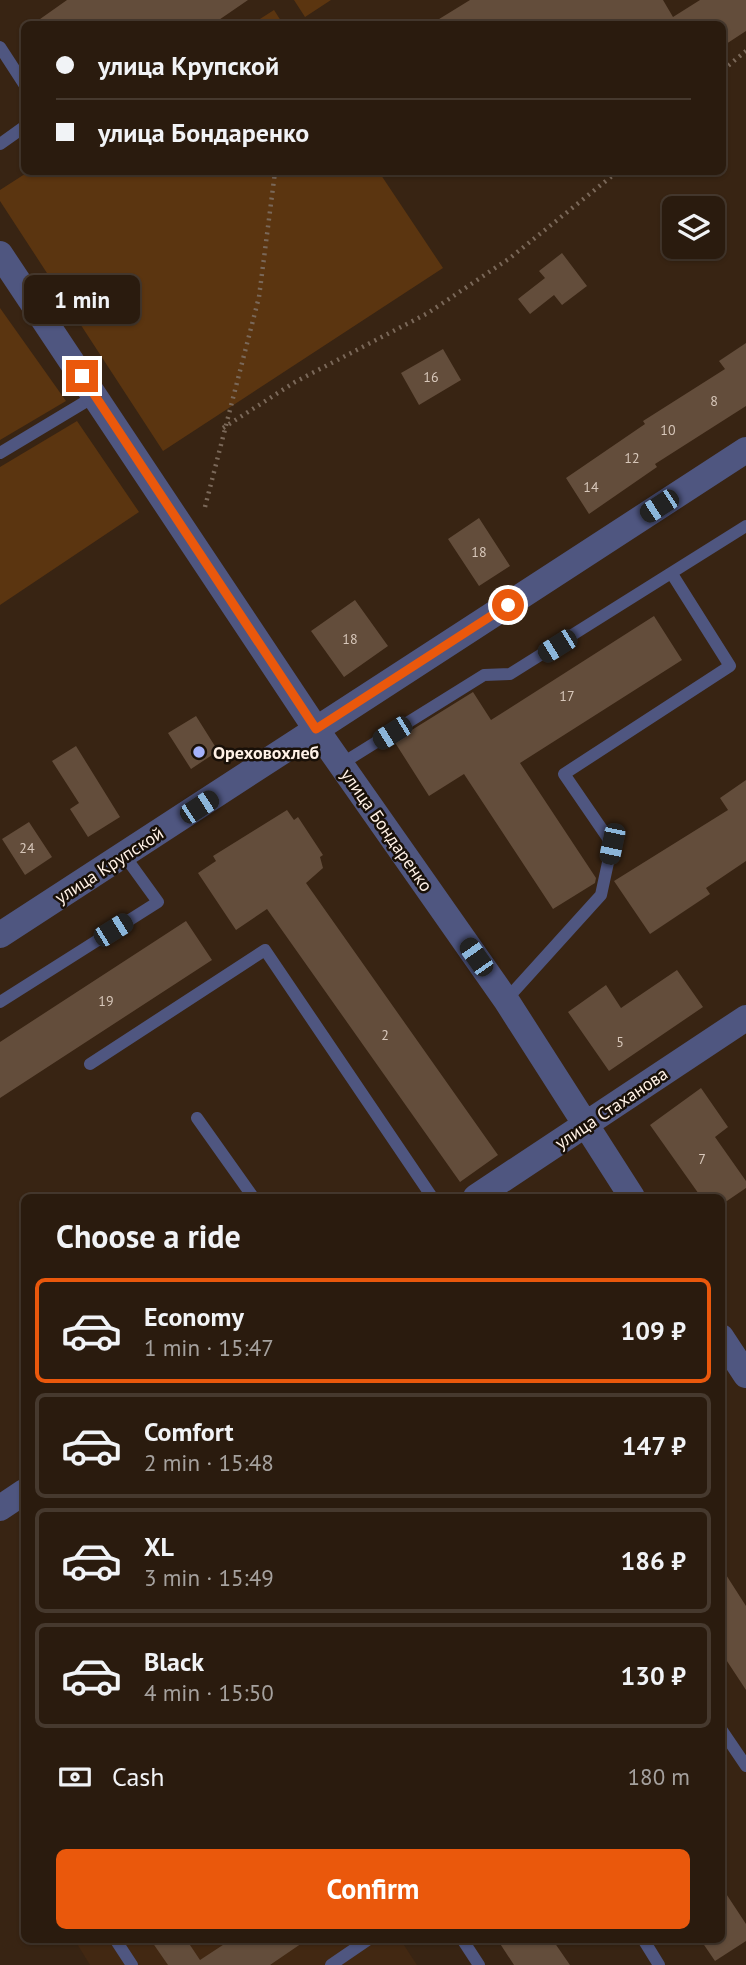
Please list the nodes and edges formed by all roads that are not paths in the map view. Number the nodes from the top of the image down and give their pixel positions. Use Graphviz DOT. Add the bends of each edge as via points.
graph roads {
  1 [pos="0,47"];
  2 [pos="21,79"];
  3 [pos="21,129"];
  4 [pos="0,144"];
  5 [pos="0,254"];
  6 [pos="96,396"];
  7 [pos="746,450"];
  8 [pos="0,453"];
  9 [pos="746,526"];
  10 [pos="672,574"];
  11 [pos="316,729"];
  12 [pos="341,764"];
  13 [pos="124,855"];
  14 [pos="0,935"];
  15 [pos="506,1000"];
  16 [pos="0,1002"];
  17 [pos="746,1018"];
  18 [pos="90,1064"];
  19 [pos="197,1118"];
  20 [pos="586,1124"];
  21 [pos="251,1194"];
  22 [pos="430,1194"];
  23 [pos="481,1194"];
  24 [pos="630,1194"];
  25 [pos="21,1494"];
  26 [pos="0,1508"];
  27 [pos="725,1735"];
  28 [pos="746,1766"];
  29 [pos="118,1943"];
  30 [pos="363,1943"];
  31 [pos="465,1943"];
  32 [pos="645,1943"];
  33 [pos="132,1965"];
  34 [pos="331,1965"];
  35 [pos="479,1965"];
  36 [pos="659,1965"];
  1 -- 2 [label="lane"];
  3 -- 4 [label="lane"];
  5 -- 6 [label="street, улица Бондаренко"];
  6 -- 8 [label="lane"];
  6 -- 11 [label="street, улица Бондаренко"];
  7 -- 11 [label="street, улица Крупской"];
  9 -- 10 [label="lane"];
  10 -- 12 [label="lane" via="510,674 484,675"];
  10 -- 15 [label="lane" via="730,666 564,774 612,844 601,895"];
  11 -- 12 [label="street, улица Бондаренко"];
  11 -- 13 [label="street, улица Крупской"];
  12 -- 15 [label="street, улица Бондаренко"];
  13 -- 14 [label="street, улица Крупской"];
  13 -- 16 [label="lane" via="158,902"];
  15 -- 20 [label="street, улица Бондаренко"];
  17 -- 20 [label="street, улица Стаханова"];
  18 -- 22 [label="lane" via="265,950"];
  19 -- 21 [label="lane"];
  20 -- 23 [label="street, улица Стаханова"];
  20 -- 24 [label="street, улица Бондаренко"];
  25 -- 26 [label="street"];
  27 -- 28 [label="lane"];
  29 -- 33 [label="lane"];
  30 -- 34 [label="lane"];
  31 -- 35 [label="lane"];
  32 -- 36 [label="lane"];
}
